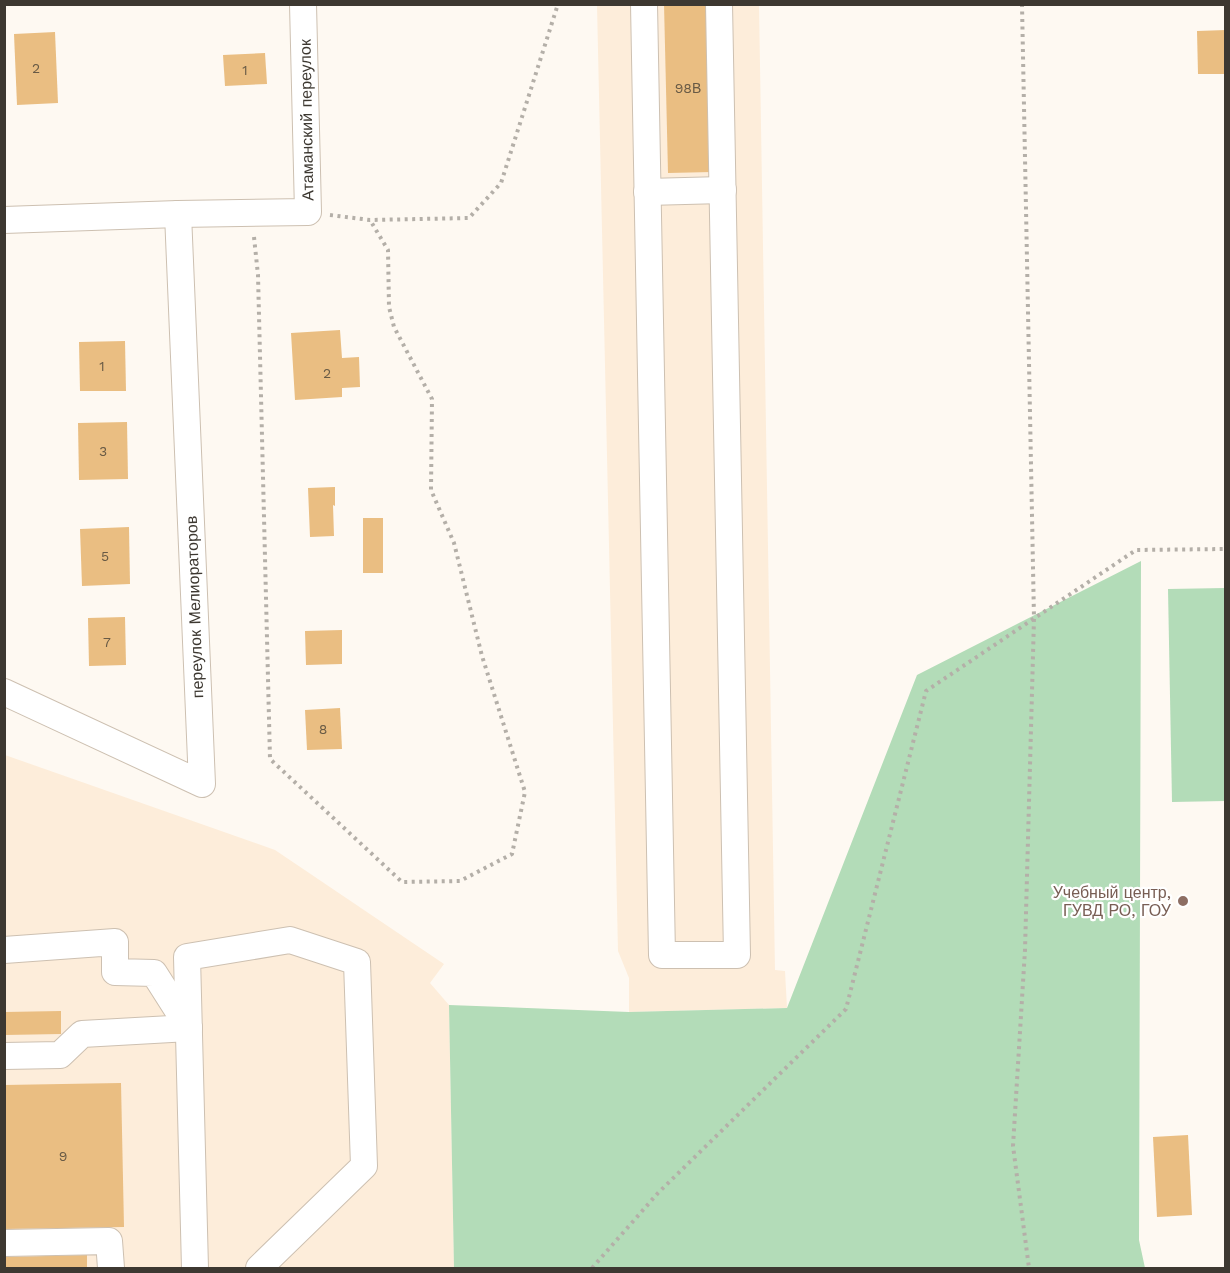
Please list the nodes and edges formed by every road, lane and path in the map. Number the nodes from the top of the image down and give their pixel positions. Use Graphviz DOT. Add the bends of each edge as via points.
graph roads {
  1 [pos="303,4"];
  2 [pos="558,4"];
  3 [pos="644,4"];
  4 [pos="719,4"];
  5 [pos="1022,4"];
  6 [pos="723,190"];
  7 [pos="647,192"];
  8 [pos="308,212"];
  9 [pos="250,213"];
  10 [pos="178,214"];
  11 [pos="4,220"];
  12 [pos="370,220"];
  13 [pos="1226,549"];
  14 [pos="1034,618"];
  15 [pos="4,692"];
  16 [pos="4,950"];
  17 [pos="189,1028"];
  18 [pos="4,1056"];
  19 [pos="4,1243"];
  20 [pos="111,1269"];
  21 [pos="195,1269"];
  22 [pos="259,1269"];
  23 [pos="592,1269"];
  24 [pos="1029,1269"];
  1 -- 8 [label="street, Атаманский переулок"];
  2 -- 12 [label="path" via="501,183 469,218"];
  3 -- 7 [label="street"];
  4 -- 6 [label="street"];
  5 -- 14 [label="path"];
  6 -- 7 [label="street"];
  6 -- 7 [label="street" via="737,955 662,955"];
  8 -- 9 [label="street, Атаманский переулок"];
  8 -- 12 [label="path"];
  9 -- 10 [label="street, Атаманский переулок"];
  9 -- 12 [label="path" via="258,275 270,759 402,882 460,881 512,854 525,792 482,656 454,543 431,490 432,399 394,327 389,307 388,250"];
  10 -- 11 [label="street, Атаманский переулок"];
  10 -- 15 [label="street, переулок Мелиораторов" via="202,784"];
  13 -- 14 [label="path" via="1136,550"];
  14 -- 23 [label="path" via="926,691 846,1009 658,1193"];
  14 -- 24 [label="path" via="1025,950 1013,1146"];
  16 -- 17 [label="street" via="115,942 115,972 154,973"];
  17 -- 18 [label="street" via="82,1034 60,1055"];
  17 -- 21 [label="street"];
  17 -- 22 [label="street" via="187,957 290,940 357,962 364,1166"];
  19 -- 20 [label="street" via="109,1240"];
}
